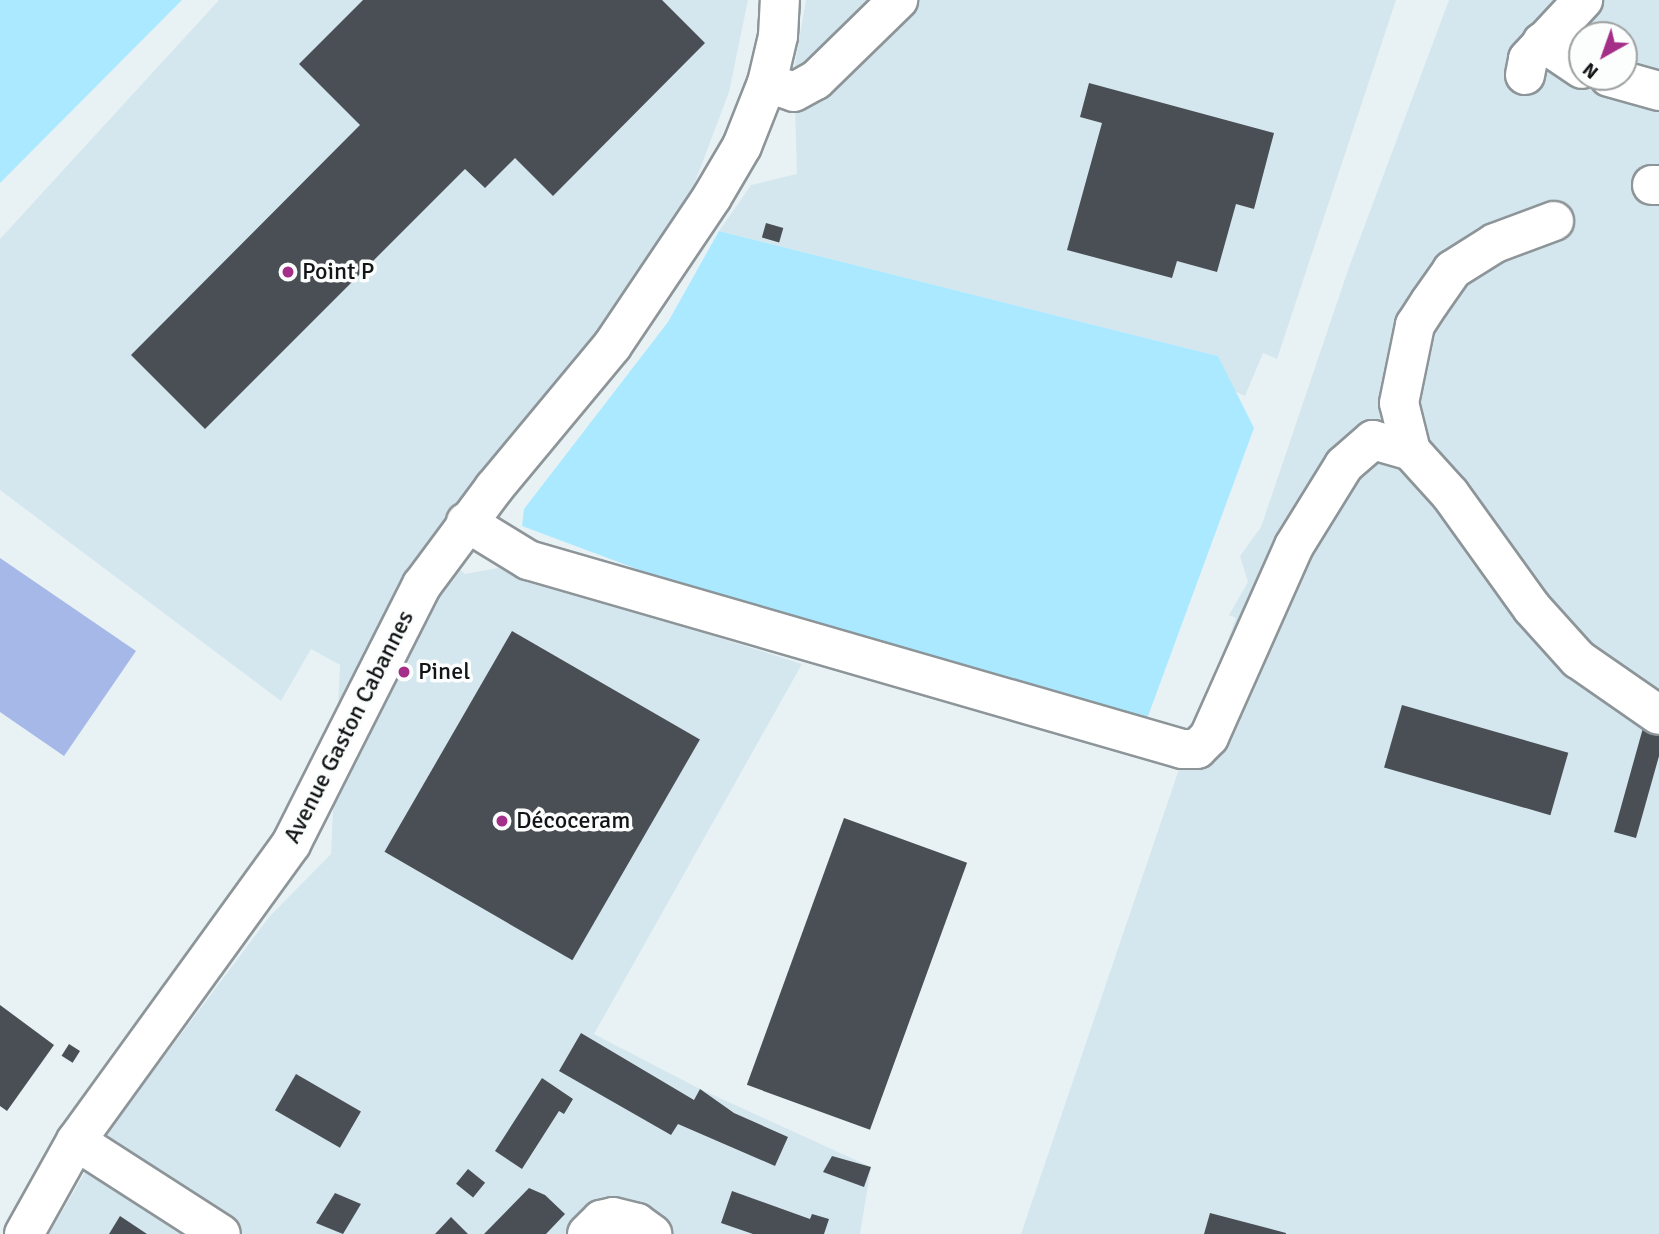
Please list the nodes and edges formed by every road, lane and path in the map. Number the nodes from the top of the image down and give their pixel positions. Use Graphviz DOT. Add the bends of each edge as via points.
graph roads {
  1 [pos="780,0"];
  2 [pos="898,0"];
  3 [pos="1574,3"];
  4 [pos="1568,66"];
  5 [pos="767,83"];
  6 [pos="1638,85"];
  7 [pos="1659,91"];
  8 [pos="1554,221"];
  9 [pos="1411,451"];
  10 [pos="466,522"];
  11 [pos="1659,715"];
  12 [pos="76,1141"];
  13 [pos="24,1234"];
  14 [pos="220,1234"];
  15 [pos="587,1234"];
  16 [pos="652,1234"];
  1 -- 5 [label="main road, Avenue Gaston Cabannes" via="778,36"];
  2 -- 5 [label="main road" via="816,80 794,92"];
  3 -- 4 [label="main road" via="1533,58"];
  5 -- 10 [label="main road, Avenue Gaston Cabannes" via="742,146 663,275 594,369"];
  6 -- 7 [label="main road"];
  8 -- 9 [label="main road" via="1495,243 1452,270 1415,325 1399,403"];
  9 -- 10 [label="main road" via="1373,440 1344,465 1294,546 1209,737 1197,749 1182,749 528,560"];
  9 -- 11 [label="main road" via="1450,494 1532,608 1578,659"];
  10 -- 12 [label="main road, Avenue Gaston Cabannes" via="422,584 291,844"];
  12 -- 13 [label="main road, Avenue Gaston Cabannes"];
  12 -- 14 [label="main road"];
  15 -- 16 [label="main road" via="601,1220 613,1217 637,1223"];
}
